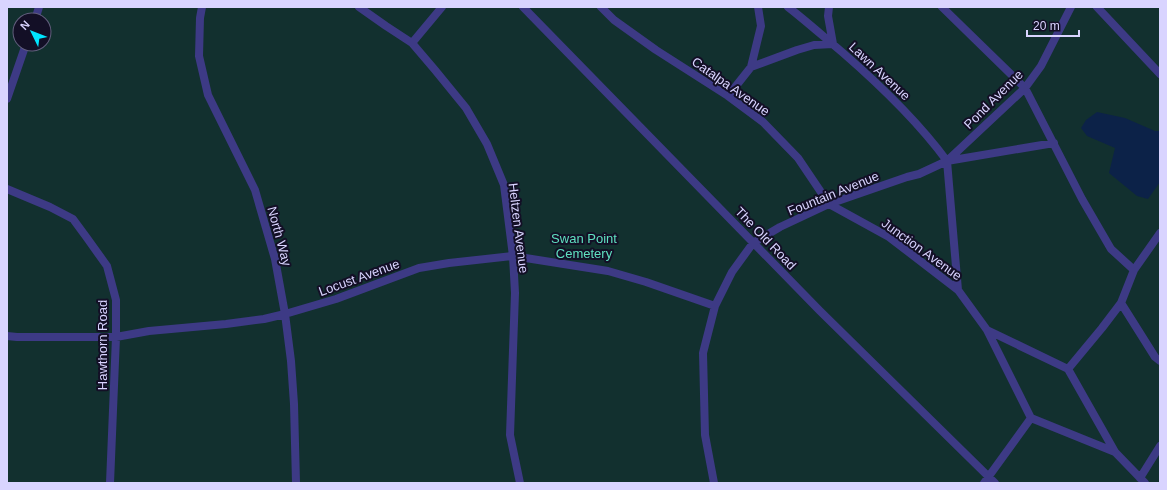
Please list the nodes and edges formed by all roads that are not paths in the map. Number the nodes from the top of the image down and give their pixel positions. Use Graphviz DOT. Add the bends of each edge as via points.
graph roads {
  1 [pos="202,7"];
  2 [pos="359,7"];
  3 [pos="442,7"];
  4 [pos="523,7"];
  5 [pos="601,7"];
  6 [pos="758,7"];
  7 [pos="788,7"];
  8 [pos="829,7"];
  9 [pos="942,7"];
  10 [pos="1071,7"];
  11 [pos="1097,7"];
  12 [pos="412,43"];
  13 [pos="832,44"];
  14 [pos="23,52"];
  15 [pos="751,67"];
  16 [pos="1160,74"];
  17 [pos="1026,88"];
  18 [pos="728,96"];
  19 [pos="7,99"];
  20 [pos="1054,144"];
  21 [pos="947,161"];
  22 [pos="7,189"];
  23 [pos="828,204"];
  24 [pos="1160,232"];
  25 [pos="753,243"];
  26 [pos="513,256"];
  27 [pos="1134,270"];
  28 [pos="958,290"];
  29 [pos="1121,303"];
  30 [pos="715,306"];
  31 [pos="285,314"];
  32 [pos="987,330"];
  33 [pos="7,336"];
  34 [pos="116,337"];
  35 [pos="1160,361"];
  36 [pos="1068,369"];
  37 [pos="1031,418"];
  38 [pos="1160,446"];
  39 [pos="1115,452"];
  40 [pos="986,480"];
  41 [pos="1142,481"];
  42 [pos="110,483"];
  43 [pos="296,483"];
  44 [pos="520,483"];
  45 [pos="714,483"];
  46 [pos="995,483"];
  1 -- 31 [label="lane, North Way" via="199,56 208,95 254,190 275,259"];
  2 -- 12 [label="lane, Heltzen Avenue"];
  3 -- 12 [label="lane"];
  4 -- 25 [label="lane, The Old Road"];
  5 -- 18 [label="lane, Catalpa Avenue" via="614,20 656,50"];
  6 -- 15 [label="lane" via="761,26"];
  7 -- 13 [label="lane, Lawn Avenue"];
  8 -- 13 [label="lane"];
  9 -- 17 [label="lane"];
  10 -- 17 [label="lane, Pond Avenue" via="1041,66"];
  11 -- 16 [label="lane"];
  12 -- 26 [label="lane, Heltzen Avenue" via="466,108 487,144 504,185"];
  13 -- 15 [label="lane" via="814,45"];
  13 -- 21 [label="lane, Lawn Avenue" via="909,115"];
  14 -- 19 [label="lane"];
  15 -- 18 [label="lane"];
  17 -- 20 [label="lane"];
  17 -- 21 [label="lane, Pond Avenue"];
  18 -- 23 [label="lane, Catalpa Avenue" via="763,122 798,158"];
  20 -- 21 [label="lane, Fountain Avenue"];
  20 -- 27 [label="lane" via="1111,249"];
  21 -- 23 [label="lane, Fountain Avenue" via="919,174"];
  21 -- 28 [label="lane"];
  22 -- 34 [label="lane, Hawthorn Road" via="50,206 73,219 88,238 108,266 116,300"];
  23 -- 25 [label="lane, Fountain Avenue"];
  23 -- 28 [label="lane, Junction Avenue" via="890,237"];
  24 -- 27 [label="lane"];
  25 -- 30 [label="lane, Fountain Avenue" via="732,272"];
  25 -- 40 [label="lane, The Old Road"];
  26 -- 30 [label="lane, Locust Avenue" via="608,272"];
  26 -- 31 [label="lane, Locust Avenue" via="419,268 336,299"];
  26 -- 44 [label="lane, Heltzen Avenue" via="515,293 510,435"];
  27 -- 29 [label="lane"];
  28 -- 32 [label="lane, Junction Avenue"];
  29 -- 35 [label="lane"];
  29 -- 36 [label="lane"];
  30 -- 45 [label="lane, Fountain Avenue" via="703,353 705,435"];
  31 -- 34 [label="lane, Locust Avenue" via="264,319"];
  31 -- 43 [label="lane, North Way" via="294,404"];
  32 -- 36 [label="lane, Junction Avenue"];
  32 -- 37 [label="lane, Junction Avenue"];
  33 -- 34 [label="lane, Locust Avenue"];
  34 -- 42 [label="lane, Hawthorn Road"];
  36 -- 39 [label="lane"];
  37 -- 39 [label="lane"];
  37 -- 40 [label="lane"];
  38 -- 41 [label="lane"];
  39 -- 41 [label="lane"];
  40 -- 46 [label="lane, The Old Road"];
}
